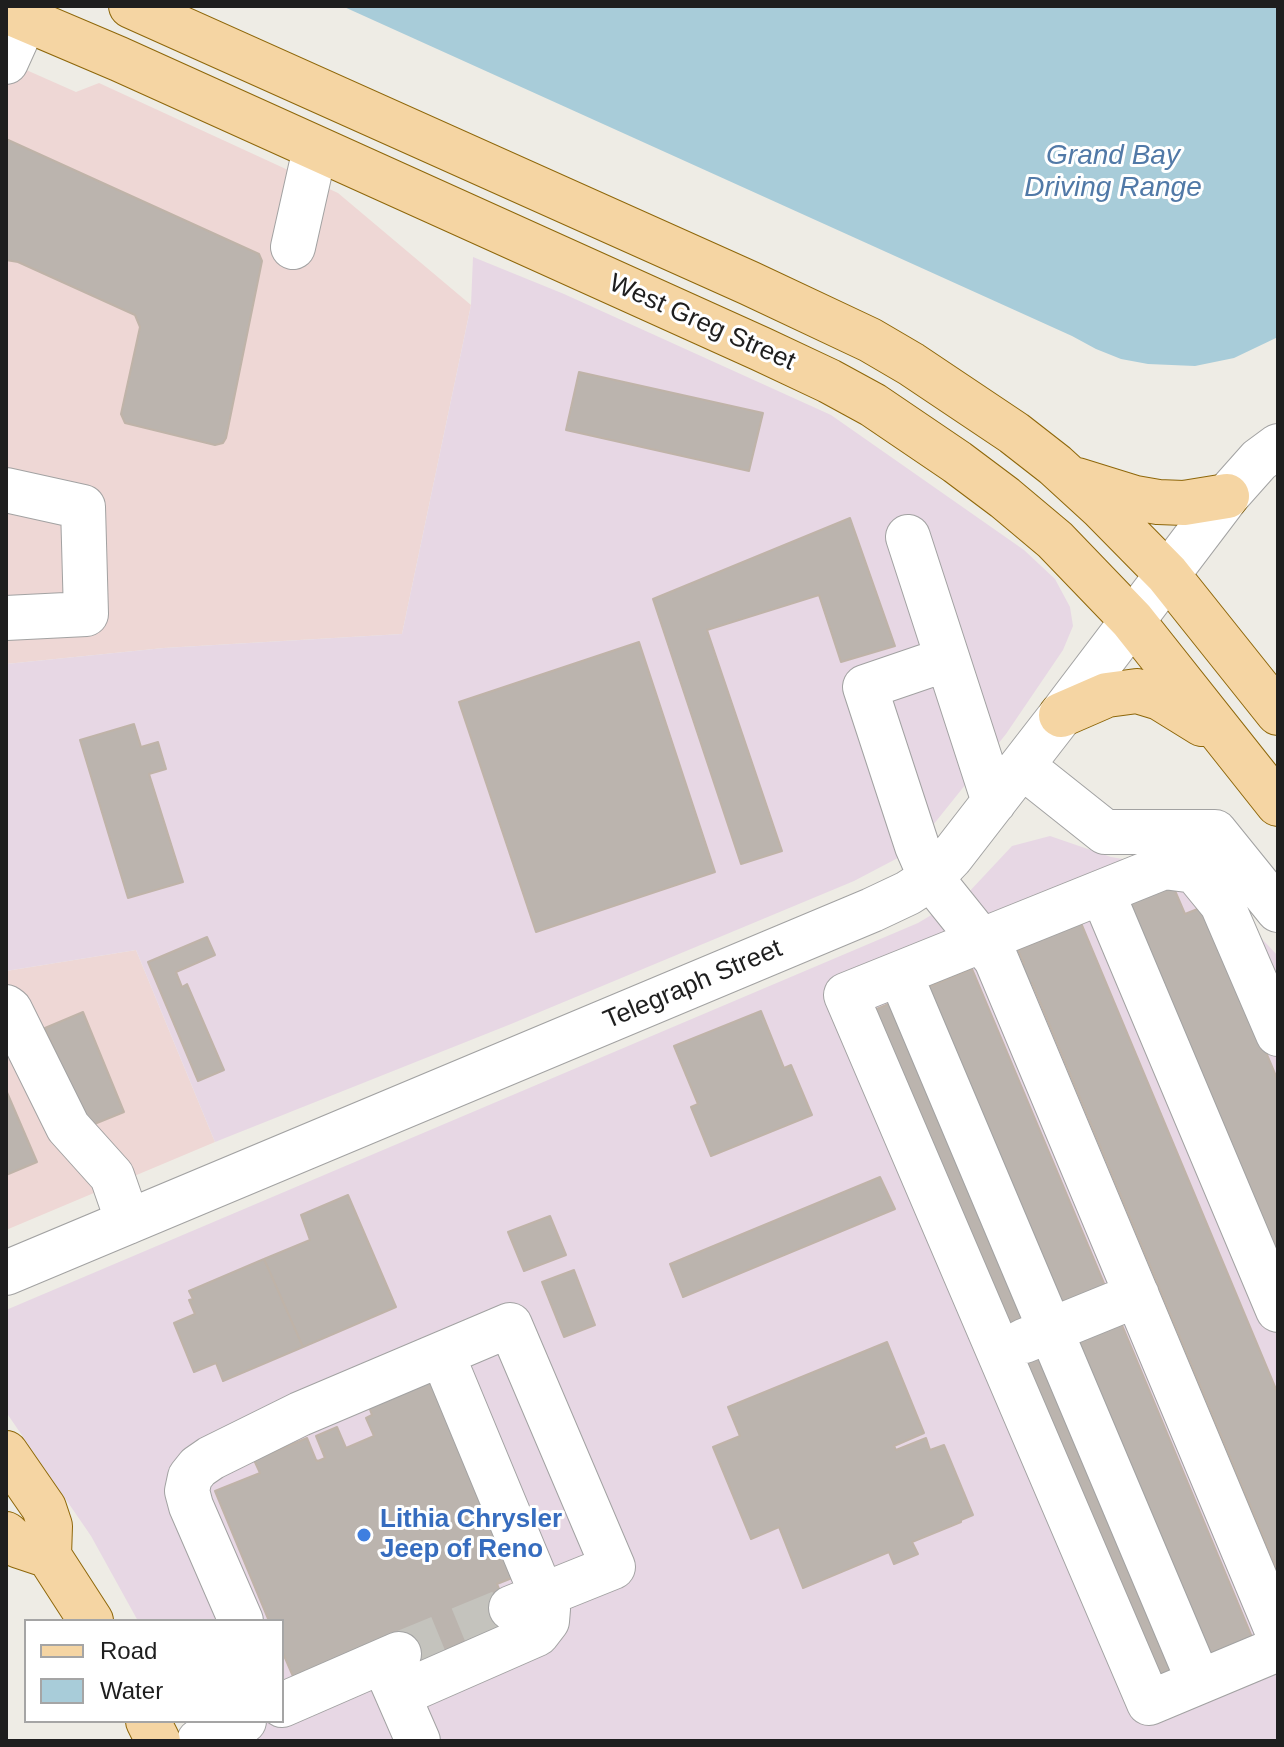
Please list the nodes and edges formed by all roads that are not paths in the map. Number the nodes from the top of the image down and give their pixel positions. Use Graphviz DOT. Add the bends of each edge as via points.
graph roads {
  1 [pos="131,6"];
  2 [pos="16,15"];
  3 [pos="6,62"];
  4 [pos="315,149"];
  5 [pos="533,186"];
  6 [pos="293,247"];
  7 [pos="1278,446"];
  8 [pos="1067,477"];
  9 [pos="6,490"];
  10 [pos="1227,496"];
  11 [pos="908,537"];
  12 [pos="1167,574"];
  13 [pos="6,618"];
  14 [pos="1132,620"];
  15 [pos="947,659"];
  16 [pos="1278,713"];
  17 [pos="1061,715"];
  18 [pos="1226,739"];
  19 [pos="1022,766"];
  20 [pos="994,802"];
  21 [pos="1278,804"];
  22 [pos="931,878"];
  23 [pos="1102,892"];
  24 [pos="1278,910"];
  25 [pos="982,941"];
  26 [pos="900,974"];
  27 [pos="6,1007"];
  28 [pos="1278,1034"];
  29 [pos="128,1222"];
  30 [pos="6,1273"];
  31 [pos="1137,1295"];
  32 [pos="1278,1310"];
  33 [pos="1050,1330"];
  34 [pos="998,1351"];
  35 [pos="442,1354"];
  36 [pos="6,1453"];
  37 [pos="6,1534"];
  38 [pos="49,1556"];
  39 [pos="527,1601"];
  40 [pos="90,1619"];
  41 [pos="240,1619"];
  42 [pos="1278,1633"];
  43 [pos="1278,1649"];
  44 [pos="393,1670"];
  45 [pos="1199,1682"];
  46 [pos="296,1699"];
  47 [pos="149,1723"];
  48 [pos="240,1723"];
  49 [pos="158,1741"];
  50 [pos="199,1741"];
  51 [pos="418,1741"];
  1 -- 5 [label="main road, West Greg Street"];
  2 -- 3 [label="street"];
  2 -- 4 [label="main road, West Greg Street"];
  4 -- 5 [label="main road" via="339,135 408,158"];
  4 -- 6 [label="street"];
  4 -- 14 [label="main road, West Greg Street" via="761,349 873,405 1005,498 1055,540"];
  5 -- 8 [label="main road, West Greg Street" via="870,340 963,397"];
  7 -- 10 [label="street, Telegraph Street"];
  8 -- 10 [label="main road" via="1158,502"];
  8 -- 12 [label="main road, West Greg Street"];
  9 -- 13 [label="street" via="83,507 86,614"];
  10 -- 12 [label="street, Telegraph Street"];
  11 -- 15 [label="street"];
  12 -- 14 [label="street, Telegraph Street"];
  12 -- 16 [label="main road, West Greg Street"];
  14 -- 17 [label="street, Telegraph Street"];
  14 -- 18 [label="main road, West Greg Street"];
  15 -- 20 [label="street"];
  15 -- 22 [label="street" via="865,687"];
  17 -- 18 [label="main road" via="1107,695 1137,691 1160,698"];
  17 -- 19 [label="street, Telegraph Street"];
  18 -- 21 [label="main road, West Greg Street"];
  19 -- 20 [label="street, Telegraph Street"];
  19 -- 24 [label="street" via="1105,832 1215,832"];
  20 -- 22 [label="street, Telegraph Street"];
  22 -- 25 [label="street"];
  22 -- 29 [label="street, Telegraph Street" via="872,910"];
  23 -- 25 [label="street"];
  23 -- 28 [label="street" via="1164,867 1195,871 1222,904"];
  23 -- 32 [label="street"];
  25 -- 26 [label="street"];
  25 -- 31 [label="street" via="996,959"];
  26 -- 33 [label="street"];
  26 -- 34 [label="street" via="846,995"];
  27 -- 29 [label="street" via="68,1127 112,1176"];
  29 -- 30 [label="street, Telegraph Street"];
  31 -- 33 [label="street"];
  31 -- 42 [label="street"];
  33 -- 34 [label="street"];
  33 -- 45 [label="street"];
  34 -- 45 [label="street" via="1149,1703"];
  35 -- 39 [label="street"];
  35 -- 39 [label="street" via="510,1325 613,1567"];
  35 -- 41 [label="street" via="300,1414 211,1458 190,1477 191,1506"];
  36 -- 38 [label="main road" via="44,1508 50,1526"];
  37 -- 38 [label="main road" via="19,1546"];
  38 -- 40 [label="main road"];
  39 -- 44 [label="street" via="548,1609 537,1634"];
  43 -- 45 [label="street"];
  44 -- 46 [label="street"];
  44 -- 51 [label="street"];
  47 -- 49 [label="main road"];
  48 -- 50 [label="street"];
}
